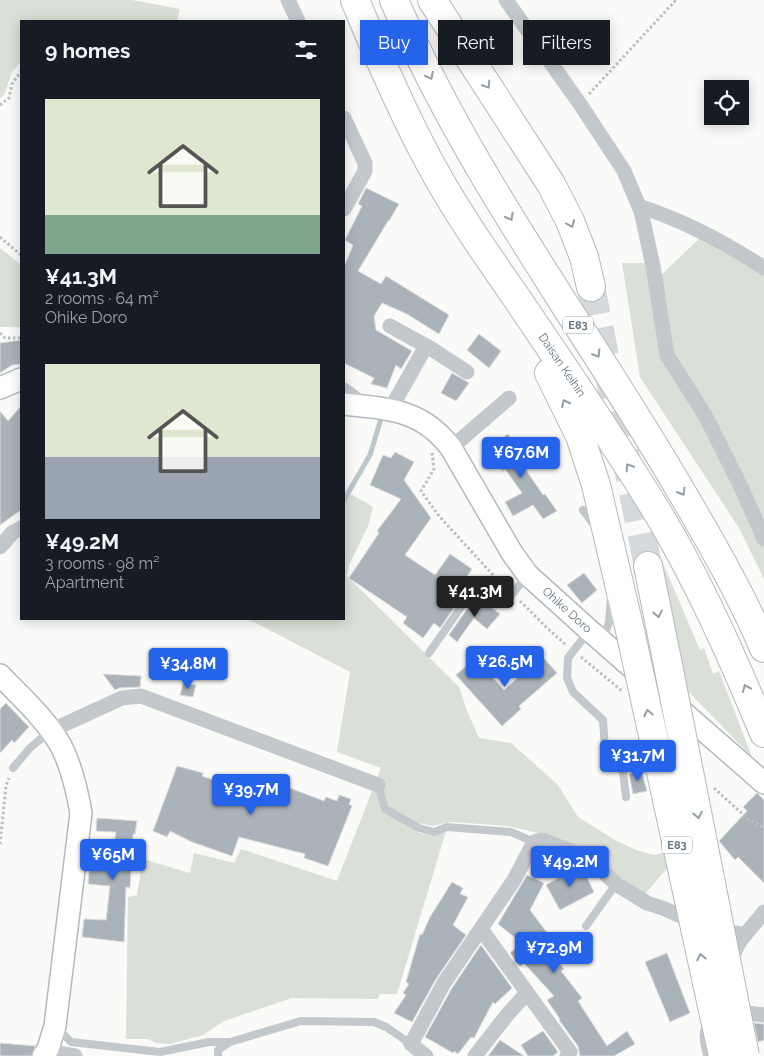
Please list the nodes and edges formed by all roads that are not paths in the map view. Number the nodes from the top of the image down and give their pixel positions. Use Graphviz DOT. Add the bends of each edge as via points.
graph roads {
  1 [pos="288,0"];
  2 [pos="355,0"];
  3 [pos="394,0"];
  4 [pos="432,0"];
  5 [pos="506,0"];
  6 [pos="298,20"];
  7 [pos="395,90"];
  8 [pos="345,120"];
  9 [pos="639,206"];
  10 [pos="345,207"];
  11 [pos="764,268"];
  12 [pos="591,287"];
  13 [pos="390,326"];
  14 [pos="426,346"];
  15 [pos="467,372"];
  16 [pos="345,391"];
  17 [pos="509,398"];
  18 [pos="345,404"];
  19 [pos="365,406"];
  20 [pos="390,410"];
  21 [pos="451,448"];
  22 [pos="583,510"];
  23 [pos="20,529"];
  24 [pos="764,539"];
  25 [pos="0,547"];
  26 [pos="648,566"];
  27 [pos="528,575"];
  28 [pos="595,636"];
  29 [pos="764,648"];
  30 [pos="429,653"];
  31 [pos="0,674"];
  32 [pos="50,732"];
  33 [pos="764,733"];
  34 [pos="13,768"];
  35 [pos="764,783"];
  36 [pos="378,785"];
  37 [pos="626,797"];
  38 [pos="534,842"];
  39 [pos="616,884"];
  40 [pos="764,912"];
  41 [pos="586,926"];
  42 [pos="481,929"];
  43 [pos="745,935"];
  44 [pos="527,992"];
  45 [pos="725,1010"];
  46 [pos="764,1014"];
  47 [pos="55,1026"];
  48 [pos="230,1042"];
  49 [pos="411,1044"];
  50 [pos="45,1053"];
  51 [pos="75,1056"];
  52 [pos="218,1056"];
  53 [pos="426,1056"];
  54 [pos="474,1056"];
  55 [pos="567,1056"];
  56 [pos="707,1056"];
  57 [pos="723,1056"];
  58 [pos="745,1056"];
  1 -- 6 [label="street"];
  2 -- 7 [label="highway, Daisan Keihin / E83"];
  3 -- 29 [label="highway, E83, one-way" via="422,62 470,148 516,227 652,440 714,547"];
  4 -- 12 [label="highway, one-way" via="551,184 584,257"];
  5 -- 9 [label="street" via="624,171"];
  33 -- 7 [label="highway, Daisan Keihin / E83, one-way" via="735,662 662,520 470,229 431,165"];
  57 -- 7 [label="highway, E83, one-way, bridge" via="631,635 596,486 580,436 544,364 427,168"];
  8 -- 10 [label="street" via="366,163 365,171"];
  9 -- 11 [label="street" via="705,232"];
  9 -- 24 [label="street" via="653,266 666,355 706,417"];
  13 -- 14 [label="street"];
  14 -- 15 [label="street"];
  14 -- 20 [label="street"];
  16 -- 19 [label="street"];
  17 -- 21 [label="street"];
  18 -- 19 [label="street, Ohike Doro"];
  19 -- 20 [label="street, Ohike Doro"];
  20 -- 21 [label="street, Ohike Doro" via="413,416 432,427"];
  21 -- 27 [label="street, Ohike Doro"];
  22 -- 28 [label="lane" via="602,535 613,573 609,622"];
  23 -- 25 [label="street"];
  26 -- 58 [label="highway, E83, one-way, bridge"];
  27 -- 28 [label="street, Ohike Doro"];
  27 -- 30 [label="lane" via="504,604 477,584"];
  28 -- 35 [label="street, Ohike Doro"];
  28 -- 37 [label="lane" via="568,658 567,678 573,692 603,720 605,749 623,772"];
  31 -- 32 [label="street"];
  32 -- 34 [label="lane"];
  32 -- 36 [label="street" via="122,698 141,696"];
  32 -- 47 [label="street" via="60,745 77,786 80,813"];
  36 -- 38 [label="lane" via="385,809 418,828 434,832 447,827 511,832"];
  38 -- 39 [label="street" via="542,840 589,858"];
  38 -- 42 [label="street" via="514,880"];
  39 -- 41 [label="lane"];
  39 -- 43 [label="street" via="647,903 707,928"];
  40 -- 43 [label="street"];
  42 -- 44 [label="street"];
  42 -- 49 [label="street" via="444,983"];
  43 -- 45 [label="street" via="723,975 721,992"];
  44 -- 54 [label="street"];
  44 -- 55 [label="street" via="570,1052"];
  45 -- 46 [label="street"];
  45 -- 56 [label="lane" via="704,1028"];
  47 -- 48 [label="lane" via="71,1042 160,1052 209,1042"];
  47 -- 50 [label="street"];
  48 -- 49 [label="lane" via="300,1021 374,1022 386,1026"];
  48 -- 52 [label="lane" via="218,1050"];
  49 -- 53 [label="street"];
  50 -- 51 [label="street"];
}
